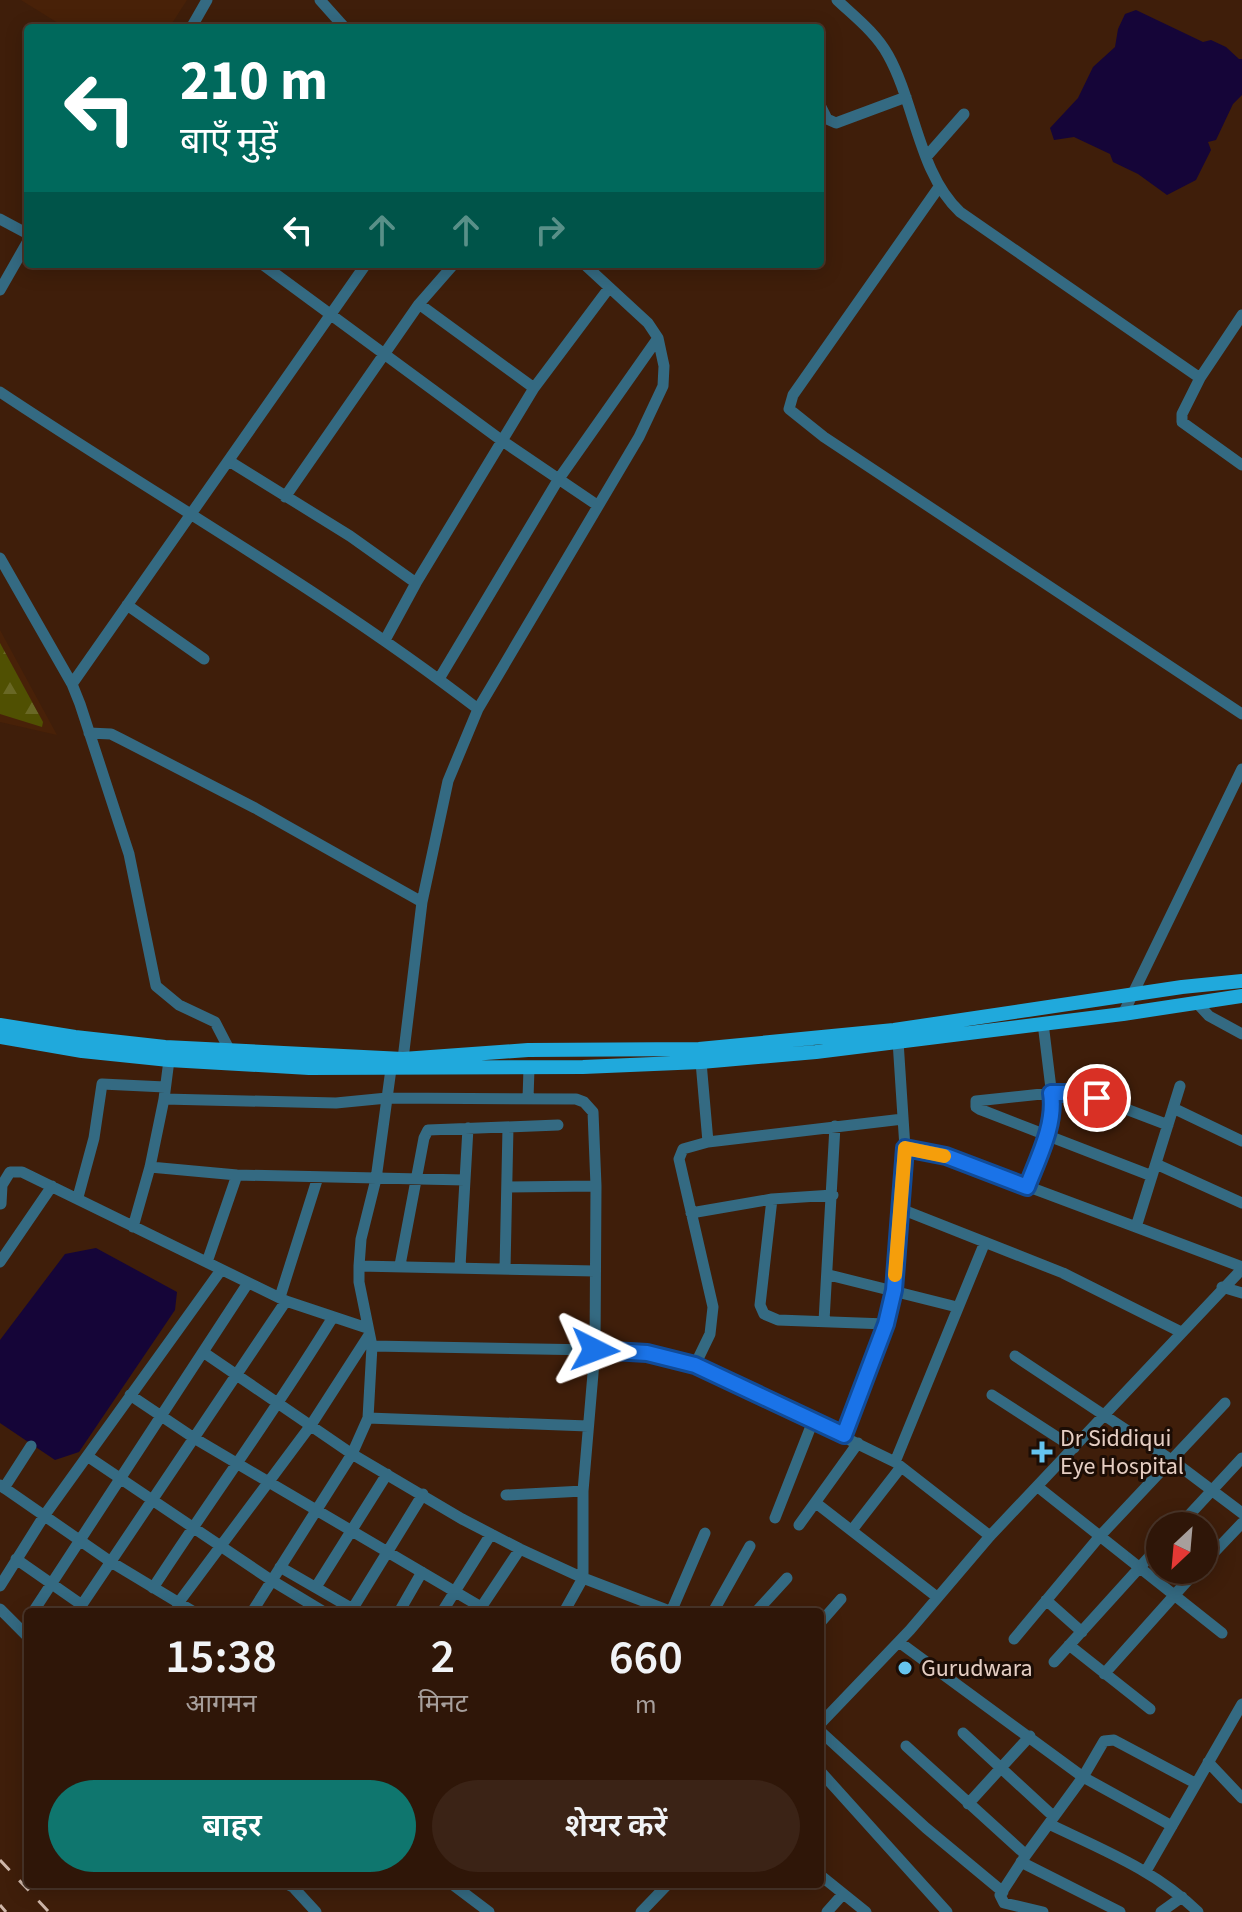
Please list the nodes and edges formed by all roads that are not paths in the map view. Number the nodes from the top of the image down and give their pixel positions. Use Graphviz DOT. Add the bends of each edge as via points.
graph roads {
  1 [pos="207,0"];
  2 [pos="320,0"];
  3 [pos="837,0"];
  4 [pos="193,24"];
  5 [pos="341,24"];
  6 [pos="906,97"];
  7 [pos="824,113"];
  8 [pos="964,114"];
  9 [pos="927,156"];
  10 [pos="939,187"];
  11 [pos="0,219"];
  12 [pos="24,232"];
  13 [pos="24,248"];
  14 [pos="269,268"];
  15 [pos="363,268"];
  16 [pos="450,268"];
  17 [pos="588,268"];
  18 [pos="609,288"];
  19 [pos="0,290"];
  20 [pos="419,304"];
  21 [pos="330,314"];
  22 [pos="1242,315"];
  23 [pos="658,338"];
  24 [pos="385,352"];
  25 [pos="1200,378"];
  26 [pos="534,388"];
  27 [pos="0,392"];
  28 [pos="501,440"];
  29 [pos="229,461"];
  30 [pos="1242,465"];
  31 [pos="558,480"];
  32 [pos="285,497"];
  33 [pos="597,505"];
  34 [pos="193,513"];
  35 [pos="0,558"];
  36 [pos="416,583"];
  37 [pos="127,605"];
  38 [pos="385,640"];
  39 [pos="204,659"];
  40 [pos="439,679"];
  41 [pos="72,684"];
  42 [pos="478,709"];
  43 [pos="1242,714"];
  44 [pos="89,733"];
  45 [pos="1242,769"];
  46 [pos="422,902"];
  47 [pos="1242,981"];
  48 [pos="1131,995"];
  49 [pos="1242,996"];
  50 [pos="1196,1002"];
  51 [pos="1123,1014"];
  52 [pos="1043,1023"];
  53 [pos="0,1025"];
  54 [pos="1242,1034"];
  55 [pos="0,1037"];
  56 [pos="898,1041"];
  57 [pos="230,1051"];
  58 [pos="169,1060"];
  59 [pos="701,1062"];
  60 [pos="397,1064"];
  61 [pos="528,1085"];
  62 [pos="1180,1086"];
  63 [pos="164,1093"];
  64 [pos="1051,1093"];
  65 [pos="387,1098"];
  66 [pos="1173,1108"];
  67 [pos="903,1119"];
  68 [pos="558,1125"];
  69 [pos="1168,1125"];
  70 [pos="835,1126"];
  71 [pos="508,1127"];
  72 [pos="468,1128"];
  73 [pos="1047,1134"];
  74 [pos="1242,1141"];
  75 [pos="708,1142"];
  76 [pos="905,1148"];
  77 [pos="150,1167"];
  78 [pos="1154,1170"];
  79 [pos="237,1175"];
  80 [pos="318,1177"];
  81 [pos="376,1179"];
  82 [pos="417,1179"];
  83 [pos="465,1180"];
  84 [pos="52,1186"];
  85 [pos="596,1186"];
  86 [pos="508,1187"];
  87 [pos="1027,1187"];
  88 [pos="833,1195"];
  89 [pos="78,1197"];
  90 [pos="772,1199"];
  91 [pos="1242,1203"];
  92 [pos="1,1204"];
  93 [pos="901,1209"];
  94 [pos="691,1213"];
  95 [pos="133,1227"];
  96 [pos="1136,1227"];
  97 [pos="985,1242"];
  98 [pos="0,1262"];
  99 [pos="207,1262"];
  100 [pos="400,1265"];
  101 [pos="359,1266"];
  102 [pos="460,1267"];
  103 [pos="1242,1268"];
  104 [pos="505,1269"];
  105 [pos="221,1270"];
  106 [pos="595,1271"];
  107 [pos="829,1275"];
  108 [pos="248,1283"];
  109 [pos="1222,1287"];
  110 [pos="894,1290"];
  111 [pos="1242,1293"];
  112 [pos="283,1299"];
  113 [pos="957,1307"];
  114 [pos="333,1317"];
  115 [pos="824,1321"];
  116 [pos="886,1324"];
  117 [pos="1181,1332"];
  118 [pos="369,1336"];
  119 [pos="595,1350"];
  120 [pos="203,1352"];
  121 [pos="1015,1356"];
  122 [pos="693,1364"];
  123 [pos="236,1375"];
  124 [pos="130,1395"];
  125 [pos="992,1395"];
  126 [pos="277,1403"];
  127 [pos="1225,1403"];
  128 [pos="1105,1414"];
  129 [pos="161,1416"];
  130 [pos="368,1418"];
  131 [pos="813,1421"];
  132 [pos="311,1425"];
  133 [pos="588,1426"];
  134 [pos="844,1435"];
  135 [pos="194,1438"];
  136 [pos="858,1443"];
  137 [pos="31,1446"];
  138 [pos="1074,1448"];
  139 [pos="352,1454"];
  140 [pos="87,1456"];
  141 [pos="1242,1458"];
  142 [pos="1173,1461"];
  143 [pos="235,1462"];
  144 [pos="898,1464"];
  145 [pos="387,1474"];
  146 [pos="121,1478"];
  147 [pos="269,1481"];
  148 [pos="2,1486"];
  149 [pos="1038,1487"];
  150 [pos="583,1491"];
  151 [pos="1214,1491"];
  152 [pos="423,1494"];
  153 [pos="506,1495"];
  154 [pos="152,1500"];
  155 [pos="816,1503"];
  156 [pos="316,1510"];
  157 [pos="1193,1512"];
  158 [pos="1242,1513"];
  159 [pos="44,1516"];
  160 [pos="775,1518"];
  161 [pos="1242,1523"];
  162 [pos="799,1525"];
  163 [pos="192,1527"];
  164 [pos="351,1530"];
  165 [pos="852,1530"];
  166 [pos="705,1533"];
  167 [pos="491,1534"];
  168 [pos="990,1536"];
  169 [pos="1100,1536"];
  170 [pos="80,1540"];
  171 [pos="221,1544"];
  172 [pos="750,1546"];
  173 [pos="1218,1548"];
  174 [pos="520,1549"];
  175 [pos="387,1552"];
  176 [pos="16,1559"];
  177 [pos="1146,1560"];
  178 [pos="111,1562"];
  179 [pos="280,1567"];
  180 [pos="1139,1567"];
  181 [pos="422,1572"];
  182 [pos="583,1578"];
  183 [pos="787,1578"];
  184 [pos="271,1580"];
  185 [pos="52,1584"];
  186 [pos="1184,1584"];
  187 [pos="0,1586"];
  188 [pos="316,1587"];
  189 [pos="153,1588"];
  190 [pos="455,1592"];
  191 [pos="1174,1595"];
  192 [pos="937,1597"];
  193 [pos="841,1599"];
  194 [pos="1046,1600"];
  195 [pos="177,1607"];
  196 [pos="36,1608"];
  197 [pos="79,1608"];
  198 [pos="254,1608"];
  199 [pos="315,1608"];
  200 [pos="353,1608"];
  201 [pos="357,1608"];
  202 [pos="401,1608"];
  203 [pos="445,1608"];
  204 [pos="477,1608"];
  205 [pos="481,1608"];
  206 [pos="566,1608"];
  207 [pos="661,1608"];
  208 [pos="673,1608"];
  209 [pos="715,1608"];
  210 [pos="760,1608"];
  211 [pos="0,1609"];
  212 [pos="824,1618"];
  213 [pos="24,1627"];
  214 [pos="1082,1632"];
  215 [pos="1222,1633"];
  216 [pos="1014,1639"];
  217 [pos="899,1642"];
  218 [pos="1069,1645"];
  219 [pos="1054,1662"];
  220 [pos="1104,1674"];
  221 [pos="1242,1704"];
  222 [pos="1150,1709"];
  223 [pos="824,1720"];
  224 [pos="963,1733"];
  225 [pos="824,1735"];
  226 [pos="1030,1736"];
  227 [pos="906,1746"];
  228 [pos="1208,1762"];
  229 [pos="1001,1769"];
  230 [pos="824,1775"];
  231 [pos="1083,1777"];
  232 [pos="1195,1783"];
  233 [pos="1240,1793"];
  234 [pos="968,1804"];
  235 [pos="1051,1820"];
  236 [pos="1172,1826"];
  237 [pos="1023,1859"];
  238 [pos="1146,1871"];
  239 [pos="824,1878"];
  240 [pos="294,1888"];
  241 [pos="457,1888"];
  242 [pos="664,1888"];
  243 [pos="1003,1892"];
  244 [pos="843,1894"];
  245 [pos="1182,1897"];
  246 [pos="316,1912"];
  247 [pos="489,1912"];
  248 [pos="641,1912"];
  249 [pos="827,1912"];
  250 [pos="866,1912"];
  251 [pos="947,1912"];
  252 [pos="1043,1912"];
  253 [pos="1120,1912"];
  254 [pos="1161,1912"];
  255 [pos="1198,1912"];
  1 -- 4 [label="street"];
  2 -- 5 [label="street"];
  3 -- 6 [label="street" via="887,53"];
  6 -- 7 [label="street" via="836,123"];
  6 -- 9 [label="street"];
  8 -- 9 [label="street"];
  9 -- 10 [label="street"];
  10 -- 25 [label="street" via="960,212"];
  10 -- 43 [label="street" via="793,395 789,409"];
  11 -- 12 [label="street"];
  13 -- 19 [label="street"];
  14 -- 21 [label="street"];
  15 -- 21 [label="street"];
  16 -- 20 [label="street"];
  17 -- 18 [label="street"];
  18 -- 23 [label="street"];
  18 -- 26 [label="street"];
  20 -- 24 [label="street"];
  20 -- 26 [label="street"];
  21 -- 24 [label="street"];
  21 -- 29 [label="street"];
  22 -- 25 [label="street"];
  23 -- 31 [label="street"];
  23 -- 33 [label="street" via="663,386"];
  24 -- 28 [label="street"];
  24 -- 32 [label="street"];
  25 -- 30 [label="street" via="1182,422"];
  26 -- 28 [label="street"];
  27 -- 34 [label="street"];
  28 -- 31 [label="street"];
  28 -- 36 [label="street"];
  29 -- 32 [label="street"];
  29 -- 34 [label="street"];
  31 -- 33 [label="street"];
  31 -- 40 [label="street"];
  32 -- 36 [label="street"];
  33 -- 42 [label="street"];
  34 -- 37 [label="street"];
  34 -- 38 [label="street"];
  35 -- 41 [label="street"];
  36 -- 38 [label="street"];
  37 -- 39 [label="street"];
  37 -- 41 [label="street"];
  38 -- 40 [label="street"];
  40 -- 42 [label="street"];
  41 -- 44 [label="street"];
  42 -- 46 [label="street" via="448,781"];
  44 -- 46 [label="street" via="121,739"];
  44 -- 57 [label="street" via="129,854 156,986 179,1005 215,1022"];
  45 -- 48 [label="street"];
  46 -- 60 [label="street"];
  47 -- 48 [label="main road"];
  48 -- 51 [label="street"];
  48 -- 60 [label="main road" via="894,1030 699,1049 528,1050"];
  49 -- 50 [label="main road"];
  50 -- 51 [label="main road"];
  50 -- 54 [label="street" via="1209,1016"];
  51 -- 52 [label="main road"];
  52 -- 56 [label="main road"];
  52 -- 64 [label="street"];
  53 -- 57 [label="main road"];
  55 -- 58 [label="main road"];
  56 -- 59 [label="main road"];
  56 -- 67 [label="street"];
  57 -- 60 [label="main road"];
  58 -- 60 [label="main road" via="309,1068"];
  58 -- 63 [label="street"];
  59 -- 61 [label="main road"];
  59 -- 75 [label="street"];
  60 -- 61 [label="main road"];
  60 -- 65 [label="street"];
  61 -- 65 [label="street"];
  61 -- 85 [label="street" via="590,1106"];
  62 -- 66 [label="street"];
  63 -- 65 [label="street" via="336,1103"];
  63 -- 77 [label="street"];
  63 -- 89 [label="street" via="102,1084"];
  64 -- 69 [label="street" via="1097,1098"];
  64 -- 73 [label="street"];
  64 -- 73 [label="street" via="975,1104"];
  65 -- 81 [label="street"];
  66 -- 69 [label="street"];
  66 -- 74 [label="street"];
  67 -- 70 [label="street"];
  67 -- 76 [label="street"];
  68 -- 71 [label="street"];
  69 -- 78 [label="street"];
  70 -- 75 [label="street"];
  70 -- 88 [label="street"];
  71 -- 72 [label="street"];
  71 -- 86 [label="street"];
  72 -- 82 [label="street" via="428,1130"];
  72 -- 83 [label="street"];
  73 -- 78 [label="street"];
  73 -- 87 [label="street"];
  75 -- 94 [label="street" via="680,1153"];
  76 -- 87 [label="street" via="946,1156"];
  76 -- 93 [label="street"];
  77 -- 79 [label="street"];
  77 -- 95 [label="street"];
  78 -- 91 [label="street"];
  78 -- 96 [label="street"];
  79 -- 80 [label="street"];
  79 -- 99 [label="street"];
  80 -- 81 [label="street"];
  80 -- 112 [label="street"];
  81 -- 82 [label="street"];
  81 -- 101 [label="street"];
  82 -- 83 [label="street"];
  82 -- 100 [label="street"];
  83 -- 102 [label="street"];
  84 -- 89 [label="street"];
  84 -- 92 [label="street" via="10,1172 2,1185"];
  84 -- 98 [label="street"];
  85 -- 86 [label="street"];
  85 -- 106 [label="street"];
  86 -- 104 [label="street"];
  87 -- 96 [label="street"];
  88 -- 90 [label="street"];
  88 -- 107 [label="street"];
  89 -- 95 [label="street"];
  90 -- 94 [label="street"];
  90 -- 115 [label="street" via="762,1310 778,1320"];
  93 -- 97 [label="street"];
  93 -- 110 [label="street"];
  94 -- 122 [label="street" via="713,1307 710,1334"];
  95 -- 99 [label="street"];
  96 -- 103 [label="street"];
  97 -- 113 [label="street"];
  97 -- 117 [label="street" via="1063,1273"];
  99 -- 105 [label="street"];
  100 -- 101 [label="street"];
  100 -- 102 [label="street"];
  101 -- 118 [label="street"];
  102 -- 104 [label="street"];
  103 -- 109 [label="street"];
  104 -- 106 [label="street"];
  105 -- 108 [label="street"];
  105 -- 124 [label="street"];
  106 -- 119 [label="street"];
  107 -- 110 [label="street"];
  107 -- 115 [label="street"];
  108 -- 112 [label="street"];
  108 -- 120 [label="street"];
  109 -- 111 [label="street"];
  109 -- 117 [label="street"];
  110 -- 113 [label="street"];
  110 -- 116 [label="street"];
  112 -- 114 [label="street"];
  112 -- 123 [label="street"];
  113 -- 144 [label="street"];
  114 -- 118 [label="street"];
  114 -- 126 [label="street"];
  115 -- 116 [label="street"];
  116 -- 134 [label="street"];
  117 -- 128 [label="street"];
  118 -- 119 [label="street"];
  118 -- 130 [label="street"];
  118 -- 132 [label="street"];
  119 -- 122 [label="street" via="647,1353"];
  119 -- 133 [label="street"];
  120 -- 123 [label="street"];
  120 -- 129 [label="street"];
  121 -- 128 [label="street"];
  122 -- 131 [label="street"];
  123 -- 126 [label="street"];
  123 -- 135 [label="street"];
  124 -- 129 [label="street"];
  124 -- 140 [label="street"];
  125 -- 138 [label="street"];
  126 -- 132 [label="street"];
  126 -- 143 [label="street"];
  127 -- 142 [label="street"];
  128 -- 138 [label="street"];
  128 -- 142 [label="street"];
  129 -- 135 [label="street"];
  129 -- 146 [label="street"];
  130 -- 133 [label="street"];
  130 -- 139 [label="street"];
  131 -- 134 [label="street"];
  131 -- 160 [label="street"];
  132 -- 139 [label="street"];
  132 -- 147 [label="street"];
  133 -- 150 [label="street"];
  134 -- 136 [label="street"];
  135 -- 143 [label="street"];
  135 -- 154 [label="street"];
  136 -- 144 [label="street"];
  136 -- 155 [label="street"];
  137 -- 148 [label="street"];
  138 -- 149 [label="street"];
  139 -- 145 [label="street"];
  139 -- 156 [label="street"];
  140 -- 146 [label="street"];
  140 -- 159 [label="street"];
  141 -- 151 [label="street"];
  142 -- 151 [label="street"];
  142 -- 169 [label="street"];
  143 -- 147 [label="street"];
  143 -- 163 [label="street"];
  144 -- 165 [label="street"];
  144 -- 168 [label="street"];
  145 -- 152 [label="street"];
  145 -- 164 [label="street"];
  146 -- 154 [label="street"];
  146 -- 170 [label="street"];
  147 -- 156 [label="street"];
  147 -- 171 [label="street"];
  148 -- 159 [label="street"];
  149 -- 168 [label="street"];
  149 -- 169 [label="street"];
  150 -- 153 [label="street"];
  150 -- 182 [label="street"];
  151 -- 157 [label="street"];
  151 -- 158 [label="street"];
  152 -- 167 [label="street"];
  152 -- 175 [label="street"];
  154 -- 163 [label="street"];
  154 -- 178 [label="street"];
  155 -- 162 [label="street"];
  155 -- 165 [label="street"];
  156 -- 164 [label="street"];
  156 -- 179 [label="street"];
  159 -- 170 [label="street"];
  159 -- 176 [label="street"];
  161 -- 173 [label="street"];
  163 -- 171 [label="street"];
  163 -- 189 [label="street"];
  164 -- 175 [label="street"];
  164 -- 188 [label="street"];
  165 -- 192 [label="street"];
  166 -- 208 [label="street"];
  167 -- 174 [label="street"];
  167 -- 190 [label="street"];
  168 -- 192 [label="street"];
  169 -- 180 [label="street"];
  169 -- 194 [label="street"];
  170 -- 178 [label="street"];
  170 -- 185 [label="street"];
  171 -- 184 [label="street"];
  171 -- 195 [label="street"];
  172 -- 209 [label="street"];
  174 -- 182 [label="street"];
  174 -- 205 [label="street"];
  175 -- 181 [label="street"];
  175 -- 201 [label="street"];
  176 -- 185 [label="street"];
  176 -- 187 [label="street"];
  177 -- 180 [label="street"];
  178 -- 189 [label="street"];
  178 -- 197 [label="street"];
  179 -- 184 [label="street"];
  179 -- 188 [label="street"];
  180 -- 191 [label="street"];
  180 -- 214 [label="street"];
  181 -- 190 [label="street"];
  181 -- 202 [label="street"];
  182 -- 206 [label="street"];
  182 -- 207 [label="street"];
  183 -- 210 [label="street"];
  184 -- 198 [label="street"];
  184 -- 199 [label="street"];
  185 -- 196 [label="street"];
  185 -- 197 [label="street"];
  186 -- 191 [label="street"];
  188 -- 200 [label="street"];
  189 -- 195 [label="street"];
  190 -- 203 [label="street"];
  190 -- 204 [label="street"];
  191 -- 215 [label="street"];
  191 -- 220 [label="street"];
  192 -- 217 [label="street"];
  193 -- 212 [label="street"];
  194 -- 214 [label="street"];
  194 -- 216 [label="street"];
  211 -- 213 [label="street"];
  214 -- 218 [label="street"];
  217 -- 223 [label="street"];
  217 -- 226 [label="street"];
  218 -- 219 [label="street"];
  218 -- 220 [label="street"];
  220 -- 222 [label="street"];
  221 -- 228 [label="street"];
  224 -- 229 [label="street"];
  225 -- 243 [label="street"];
  226 -- 229 [label="street"];
  226 -- 231 [label="street"];
  227 -- 234 [label="street"];
  228 -- 232 [label="street"];
  228 -- 233 [label="street"];
  229 -- 234 [label="street"];
  229 -- 235 [label="street"];
  230 -- 251 [label="street"];
  231 -- 232 [label="street" via="1109,1739"];
  231 -- 235 [label="street"];
  231 -- 236 [label="street"];
  232 -- 236 [label="street"];
  234 -- 237 [label="street"];
  235 -- 237 [label="street"];
  235 -- 238 [label="street"];
  236 -- 238 [label="street"];
  237 -- 243 [label="street"];
  237 -- 253 [label="street"];
  238 -- 245 [label="street"];
  239 -- 244 [label="street"];
  240 -- 246 [label="street"];
  241 -- 247 [label="street"];
  242 -- 248 [label="street"];
  243 -- 252 [label="street" via="1004,1903"];
  244 -- 249 [label="street"];
  244 -- 250 [label="street"];
  245 -- 254 [label="street"];
  245 -- 255 [label="street"];
}
